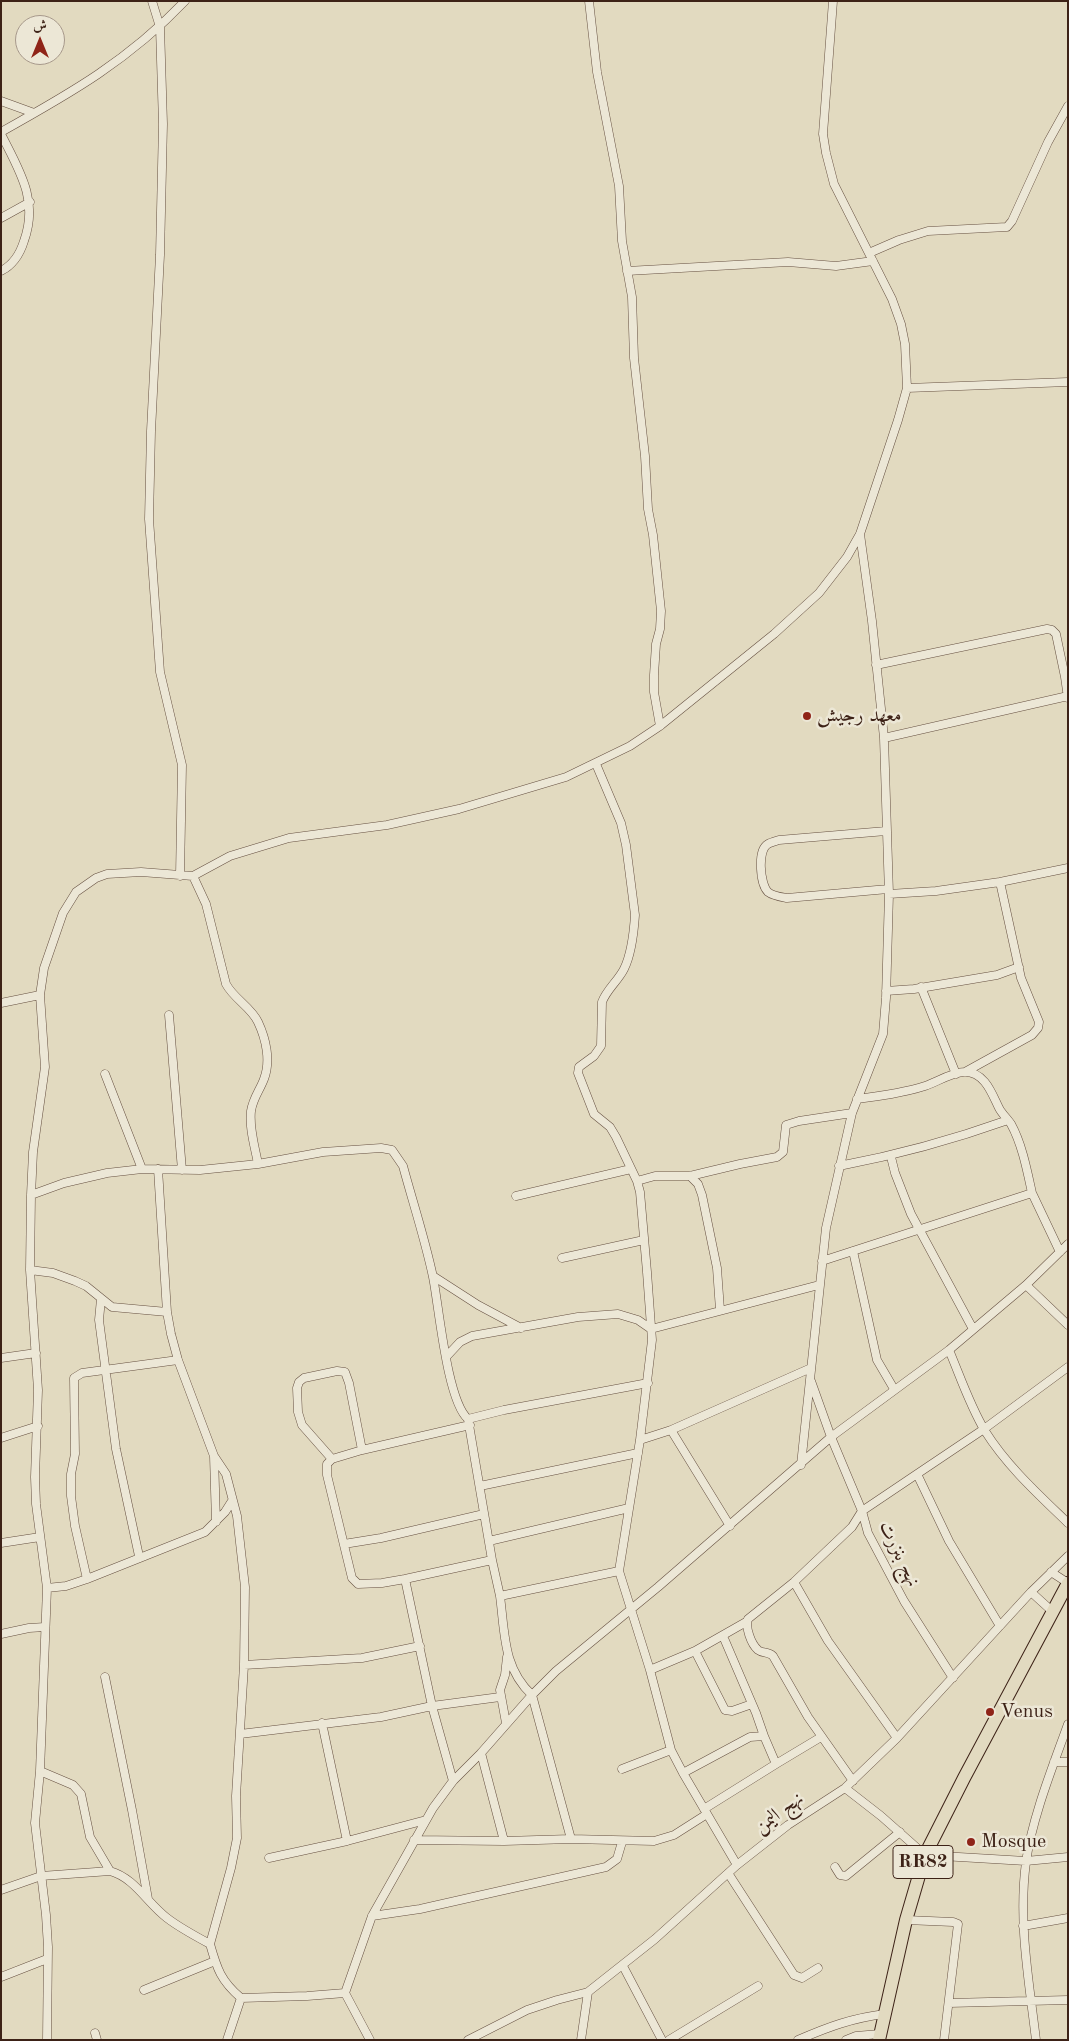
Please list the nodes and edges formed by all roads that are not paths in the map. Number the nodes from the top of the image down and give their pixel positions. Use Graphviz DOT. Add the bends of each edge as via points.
graph roads {
  1 [pos="152,1"];
  2 [pos="185,1"];
  3 [pos="589,1"];
  4 [pos="833,1"];
  5 [pos="160,27"];
  6 [pos="1,101"];
  7 [pos="1068,106"];
  8 [pos="34,114"];
  9 [pos="2,137"];
  10 [pos="30,202"];
  11 [pos="1,218"];
  12 [pos="871,257"];
  13 [pos="1,271"];
  14 [pos="627,271"];
  15 [pos="1068,382"];
  16 [pos="907,388"];
  17 [pos="860,534"];
  18 [pos="876,665"];
  19 [pos="1068,697"];
  20 [pos="660,726"];
  21 [pos="884,738"];
  22 [pos="596,764"];
  23 [pos="886,831"];
  24 [pos="1068,868"];
  25 [pos="180,876"];
  26 [pos="193,876"];
  27 [pos="1000,882"];
  28 [pos="889,892"];
  29 [pos="1019,967"];
  30 [pos="921,987"];
  31 [pos="886,991"];
  32 [pos="40,995"];
  33 [pos="1,1003"];
  34 [pos="169,1015"];
  35 [pos="965,1072"];
  36 [pos="105,1074"];
  37 [pos="956,1074"];
  38 [pos="857,1099"];
  39 [pos="852,1113"];
  40 [pos="1008,1120"];
  41 [pos="891,1157"];
  42 [pos="258,1164"];
  43 [pos="839,1166"];
  44 [pos="142,1169"];
  45 [pos="158,1169"];
  46 [pos="631,1169"];
  47 [pos="182,1170"];
  48 [pos="690,1176"];
  49 [pos="636,1180"];
  50 [pos="1032,1193"];
  51 [pos="31,1195"];
  52 [pos="516,1196"];
  53 [pos="921,1230"];
  54 [pos="644,1240"];
  55 [pos="1068,1244"];
  56 [pos="853,1251"];
  57 [pos="1060,1252"];
  58 [pos="562,1258"];
  59 [pos="822,1261"];
  60 [pos="30,1270"];
  61 [pos="432,1276"];
  62 [pos="819,1285"];
  63 [pos="1026,1285"];
  64 [pos="101,1299"];
  65 [pos="720,1310"];
  66 [pos="167,1312"];
  67 [pos="1068,1325"];
  68 [pos="521,1328"];
  69 [pos="973,1329"];
  70 [pos="651,1330"];
  71 [pos="949,1350"];
  72 [pos="36,1352"];
  73 [pos="446,1356"];
  74 [pos="1,1358"];
  75 [pos="178,1360"];
  76 [pos="1068,1367"];
  77 [pos="811,1368"];
  78 [pos="105,1371"];
  79 [pos="810,1378"];
  80 [pos="648,1383"];
  81 [pos="894,1389"];
  82 [pos="469,1422"];
  83 [pos="38,1426"];
  84 [pos="984,1429"];
  85 [pos="671,1430"];
  86 [pos="1,1438"];
  87 [pos="831,1438"];
  88 [pos="640,1440"];
  89 [pos="362,1450"];
  90 [pos="638,1453"];
  91 [pos="214,1456"];
  92 [pos="332,1458"];
  93 [pos="801,1465"];
  94 [pos="917,1474"];
  95 [pos="480,1486"];
  96 [pos="232,1501"];
  97 [pos="629,1508"];
  98 [pos="862,1511"];
  99 [pos="484,1514"];
  100 [pos="216,1522"];
  101 [pos="1068,1523"];
  102 [pos="730,1526"];
  103 [pos="40,1537"];
  104 [pos="489,1541"];
  105 [pos="1,1543"];
  106 [pos="344,1544"];
  107 [pos="140,1556"];
  108 [pos="1068,1556"];
  109 [pos="492,1560"];
  110 [pos="619,1570"];
  111 [pos="1051,1572"];
  112 [pos="87,1579"];
  113 [pos="405,1579"];
  114 [pos="794,1582"];
  115 [pos="1068,1583"];
  116 [pos="47,1588"];
  117 [pos="1031,1592"];
  118 [pos="500,1596"];
  119 [pos="630,1610"];
  120 [pos="1053,1612"];
  121 [pos="746,1622"];
  122 [pos="1000,1626"];
  123 [pos="45,1627"];
  124 [pos="1,1634"];
  125 [pos="722,1636"];
  126 [pos="420,1646"];
  127 [pos="695,1651"];
  128 [pos="507,1653"];
  129 [pos="244,1665"];
  130 [pos="650,1670"];
  131 [pos="105,1677"];
  132 [pos="953,1678"];
  133 [pos="532,1696"];
  134 [pos="500,1697"];
  135 [pos="752,1704"];
  136 [pos="432,1706"];
  137 [pos="322,1723"];
  138 [pos="506,1723"];
  139 [pos="1068,1724"];
  140 [pos="240,1734"];
  141 [pos="764,1736"];
  142 [pos="821,1737"];
  143 [pos="897,1738"];
  144 [pos="671,1750"];
  145 [pos="481,1753"];
  146 [pos="1054,1762"];
  147 [pos="1068,1762"];
  148 [pos="776,1764"];
  149 [pos="622,1769"];
  150 [pos="40,1771"];
  151 [pos="683,1774"];
  152 [pos="453,1781"];
  153 [pos="854,1781"];
  154 [pos="845,1788"];
  155 [pos="706,1812"];
  156 [pos="426,1820"];
  157 [pos="900,1832"];
  158 [pos="571,1839"];
  159 [pos="414,1840"];
  160 [pos="347,1841"];
  161 [pos="504,1841"];
  162 [pos="622,1842"];
  163 [pos="925,1855"];
  164 [pos="1068,1857"];
  165 [pos="269,1858"];
  166 [pos="1026,1861"];
  167 [pos="737,1865"];
  168 [pos="835,1868"];
  169 [pos="110,1871"];
  170 [pos="728,1874"];
  171 [pos="41,1876"];
  172 [pos="1,1890"];
  173 [pos="148,1899"];
  174 [pos="372,1916"];
  175 [pos="1068,1918"];
  176 [pos="906,1920"];
  177 [pos="1023,1926"];
  178 [pos="210,1944"];
  179 [pos="48,1959"];
  180 [pos="215,1961"];
  181 [pos="623,1966"];
  182 [pos="818,1968"];
  183 [pos="1,1977"];
  184 [pos="758,1986"];
  185 [pos="144,1990"];
  186 [pos="588,1992"];
  187 [pos="345,1993"];
  188 [pos="241,1998"];
  189 [pos="1068,2000"];
  190 [pos="1032,2002"];
  191 [pos="949,2003"];
  192 [pos="885,2014"];
  193 [pos="880,2037"];
  194 [pos="47,2040"];
  195 [pos="227,2040"];
  196 [pos="370,2040"];
  197 [pos="468,2040"];
  198 [pos="581,2040"];
  199 [pos="662,2040"];
  200 [pos="669,2040"];
  201 [pos="798,2040"];
  202 [pos="846,2040"];
  203 [pos="944,2040"];
  204 [pos="1036,2040"];
  1 -- 5 [label="street"];
  2 -- 5 [label="street"];
  3 -- 14 [label="street" via="597,72 619,186"];
  4 -- 12 [label="street" via="824,134 826,154 834,184"];
  5 -- 8 [label="street" via="117,63"];
  5 -- 25 [label="street" via="163,124 149,519 160,672 182,765"];
  6 -- 8 [label="street"];
  7 -- 12 [label="street" via="1007,227 928,231 899,240"];
  8 -- 9 [label="street"];
  9 -- 10 [label="street" via="20,172"];
  10 -- 11 [label="street"];
  10 -- 13 [label="street" via="28,230 23,244 12,264"];
  12 -- 14 [label="street" via="836,266 788,262"];
  12 -- 16 [label="street" via="901,324"];
  14 -- 20 [label="street" via="632,297 634,358 648,509 661,611 654,675"];
  15 -- 16 [label="street"];
  16 -- 17 [label="street"];
  17 -- 18 [label="street"];
  17 -- 20 [label="street" via="847,558 819,593 774,634"];
  18 -- 19 [label="street" via="1052,630 1056,634"];
  18 -- 21 [label="street"];
  19 -- 21 [label="street"];
  20 -- 22 [label="street"];
  21 -- 23 [label="street"];
  22 -- 26 [label="street" via="566,777 459,809 387,825 289,838 230,856"];
  22 -- 46 [label="street" via="621,823 635,915 624,969 602,1002 601,1046 580,1066 578,1073 594,1114 610,1127"];
  23 -- 28 [label="street"];
  23 -- 28 [label="street" via="779,840 767,844 761,865 765,888 776,896"];
  24 -- 27 [label="street"];
  25 -- 26 [label="street"];
  25 -- 32 [label="street" via="115,873 96,878 76,892 63,913 51,944"];
  26 -- 42 [label="street" via="202,893 226,984 258,1021 266,1044 267,1069 253,1100 250,1120"];
  27 -- 28 [label="street" via="936,891"];
  27 -- 29 [label="street"];
  28 -- 31 [label="street"];
  29 -- 30 [label="street" via="997,975"];
  29 -- 35 [label="street" via="1039,1022 1038,1028 1032,1035"];
  30 -- 31 [label="street"];
  30 -- 37 [label="street"];
  31 -- 38 [label="street" via="883,1034"];
  32 -- 33 [label="street"];
  32 -- 51 [label="street" via="45,1067 33,1152"];
  34 -- 47 [label="street"];
  35 -- 37 [label="street"];
  35 -- 40 [label="street" via="983,1079"];
  36 -- 44 [label="street"];
  37 -- 38 [label="street" via="925,1086"];
  38 -- 39 [label="street"];
  39 -- 43 [label="street"];
  39 -- 48 [label="street" via="786,1125 783,1152 778,1158"];
  40 -- 41 [label="street"];
  40 -- 50 [label="street" via="1024,1159"];
  41 -- 43 [label="street"];
  41 -- 53 [label="street" via="903,1194"];
  42 -- 47 [label="street"];
  42 -- 61 [label="street" via="323,1152 392,1150 403,1166"];
  43 -- 59 [label="street"];
  44 -- 45 [label="street"];
  44 -- 51 [label="street" via="84,1178"];
  45 -- 47 [label="street"];
  45 -- 66 [label="street"];
  46 -- 49 [label="street"];
  46 -- 52 [label="street"];
  48 -- 49 [label="street" via="655,1176"];
  48 -- 65 [label="street" via="702,1195 717,1268"];
  49 -- 54 [label="street"];
  50 -- 53 [label="street"];
  50 -- 57 [label="street"];
  51 -- 60 [label="street"];
  53 -- 56 [label="street"];
  53 -- 69 [label="street"];
  54 -- 58 [label="street"];
  54 -- 70 [label="street"];
  55 -- 57 [label="street"];
  56 -- 59 [label="street"];
  56 -- 81 [label="street" via="877,1360"];
  57 -- 63 [label="street"];
  59 -- 62 [label="street"];
  60 -- 64 [label="street" via="53,1273 75,1281"];
  60 -- 72 [label="street"];
  61 -- 68 [label="street"];
  61 -- 73 [label="street"];
  62 -- 65 [label="street"];
  62 -- 77 [label="street"];
  63 -- 67 [label="street"];
  63 -- 69 [label="street"];
  64 -- 66 [label="street" via="117,1309"];
  64 -- 78 [label="street" via="99,1316"];
  65 -- 70 [label="street"];
  66 -- 75 [label="street"];
  68 -- 70 [label="street" via="618,1314 638,1320"];
  68 -- 73 [label="street" via="468,1338"];
  69 -- 71 [label="street"];
  70 -- 80 [label="street"];
  71 -- 81 [label="street"];
  71 -- 84 [label="street"];
  72 -- 74 [label="street"];
  72 -- 83 [label="street"];
  73 -- 82 [label="street" via="460,1411"];
  75 -- 78 [label="street"];
  75 -- 91 [label="street"];
  76 -- 84 [label="street"];
  77 -- 79 [label="street"];
  77 -- 85 [label="street"];
  78 -- 107 [label="street" via="116,1449"];
  78 -- 112 [label="street" via="80,1373 73,1383 75,1454 71,1496"];
  79 -- 87 [label="street, نهج بنزرت"];
  79 -- 93 [label="street"];
  80 -- 82 [label="street" via="504,1410"];
  80 -- 88 [label="street"];
  81 -- 87 [label="street"];
  82 -- 89 [label="street"];
  82 -- 95 [label="street"];
  83 -- 86 [label="street"];
  83 -- 103 [label="street" via="35,1477"];
  84 -- 94 [label="street"];
  84 -- 101 [label="street" via="1008,1462"];
  85 -- 88 [label="street"];
  85 -- 102 [label="street"];
  87 -- 93 [label="street"];
  87 -- 98 [label="street, نهج بنزرت"];
  88 -- 90 [label="street"];
  89 -- 92 [label="street"];
  89 -- 92 [label="street" via="345,1372 304,1378 296,1391 302,1425"];
  90 -- 95 [label="street"];
  90 -- 97 [label="street"];
  91 -- 96 [label="street" via="225,1470"];
  91 -- 100 [label="street"];
  92 -- 106 [label="street" via="327,1464 327,1475"];
  93 -- 102 [label="street"];
  94 -- 98 [label="street"];
  94 -- 122 [label="street" via="950,1541"];
  95 -- 99 [label="street"];
  96 -- 100 [label="street"];
  96 -- 129 [label="street" via="245,1587"];
  97 -- 104 [label="street"];
  97 -- 110 [label="street"];
  98 -- 114 [label="street" via="852,1527"];
  98 -- 132 [label="street, نهج بنزرت" via="868,1533 904,1601"];
  99 -- 104 [label="street"];
  99 -- 106 [label="street"];
  100 -- 107 [label="street" via="205,1532"];
  102 -- 119 [label="street"];
  103 -- 105 [label="street"];
  103 -- 116 [label="street"];
  104 -- 109 [label="street"];
  106 -- 113 [label="street" via="352,1578 358,1584"];
  107 -- 112 [label="street"];
  108 -- 111 [label="street, نهج اليمن"];
  109 -- 113 [label="street"];
  109 -- 118 [label="street"];
  110 -- 118 [label="street"];
  110 -- 119 [label="street"];
  111 -- 115 [label="street"];
  111 -- 117 [label="street, نهج اليمن"];
  112 -- 116 [label="street"];
  113 -- 126 [label="street"];
  114 -- 121 [label="street"];
  114 -- 143 [label="street" via="828,1641"];
  115 -- 120 [label="main road, RR82"];
  116 -- 123 [label="street"];
  117 -- 120 [label="street"];
  117 -- 122 [label="street, نهج اليمن"];
  118 -- 128 [label="street"];
  119 -- 130 [label="street"];
  119 -- 133 [label="street" via="556,1671"];
  120 -- 163 [label="main road, RR82"];
  121 -- 125 [label="street"];
  121 -- 142 [label="street" via="756,1647 773,1656"];
  122 -- 132 [label="street, نهج اليمن"];
  123 -- 124 [label="street"];
  123 -- 150 [label="street"];
  125 -- 127 [label="street"];
  125 -- 135 [label="street"];
  126 -- 129 [label="street" via="362,1658"];
  126 -- 136 [label="street"];
  127 -- 130 [label="street"];
  127 -- 135 [label="street" via="725,1710"];
  128 -- 133 [label="street" via="514,1673"];
  128 -- 134 [label="street"];
  129 -- 140 [label="street"];
  130 -- 144 [label="street"];
  131 -- 173 [label="street"];
  132 -- 143 [label="street, نهج اليمن"];
  133 -- 138 [label="street"];
  133 -- 158 [label="street"];
  134 -- 136 [label="street"];
  134 -- 138 [label="street"];
  135 -- 141 [label="street"];
  136 -- 137 [label="street" via="381,1717"];
  136 -- 152 [label="street"];
  137 -- 140 [label="street"];
  137 -- 160 [label="street"];
  138 -- 145 [label="street"];
  139 -- 146 [label="street"];
  140 -- 178 [label="street" via="237,1838"];
  141 -- 148 [label="street"];
  141 -- 151 [label="street" via="750,1737"];
  142 -- 148 [label="street"];
  142 -- 153 [label="street"];
  143 -- 153 [label="street, نهج اليمن"];
  144 -- 149 [label="street"];
  144 -- 151 [label="street"];
  145 -- 152 [label="street"];
  145 -- 161 [label="street"];
  146 -- 147 [label="street"];
  146 -- 166 [label="street"];
  148 -- 155 [label="street"];
  150 -- 169 [label="street" via="73,1785 81,1794 90,1837"];
  150 -- 171 [label="street" via="35,1823"];
  151 -- 155 [label="street"];
  152 -- 156 [label="street"];
  153 -- 154 [label="street, نهج اليمن"];
  154 -- 157 [label="street"];
  154 -- 167 [label="street, نهج اليمن" via="788,1825"];
  155 -- 162 [label="street" via="688,1827 664,1839"];
  155 -- 167 [label="street"];
  156 -- 159 [label="street"];
  156 -- 160 [label="street"];
  157 -- 163 [label="street"];
  157 -- 168 [label="street" via="846,1876 840,1875"];
  158 -- 161 [label="street"];
  158 -- 162 [label="street"];
  159 -- 161 [label="street"];
  159 -- 174 [label="street"];
  160 -- 165 [label="street"];
  162 -- 174 [label="street" via="617,1859 606,1867 420,1909"];
  163 -- 166 [label="street"];
  163 -- 176 [label="main road, RR82"];
  164 -- 166 [label="street"];
  166 -- 177 [label="street"];
  167 -- 170 [label="street, نهج اليمن"];
  169 -- 171 [label="street"];
  169 -- 173 [label="street" via="128,1879"];
  170 -- 181 [label="street, نهج اليمن"];
  170 -- 182 [label="street" via="794,1974 802,1978"];
  171 -- 172 [label="street"];
  171 -- 179 [label="street"];
  173 -- 178 [label="street" via="165,1917"];
  174 -- 187 [label="street"];
  175 -- 177 [label="street"];
  176 -- 191 [label="street" via="958,1924"];
  176 -- 192 [label="main road, RR82"];
  177 -- 190 [label="street"];
  178 -- 180 [label="street"];
  179 -- 183 [label="street"];
  179 -- 194 [label="street"];
  180 -- 185 [label="street"];
  180 -- 188 [label="street" via="226,1986"];
  181 -- 186 [label="street, نهج اليمن"];
  181 -- 199 [label="street"];
  184 -- 200 [label="street"];
  186 -- 197 [label="street, نهج اليمن" via="527,2010"];
  186 -- 198 [label="street"];
  187 -- 188 [label="street"];
  187 -- 196 [label="street"];
  188 -- 195 [label="street"];
  189 -- 190 [label="street"];
  190 -- 191 [label="street"];
  190 -- 204 [label="street"];
  191 -- 203 [label="street"];
  192 -- 193 [label="main road, RR82"];
  192 -- 201 [label="street" via="833,2024"];
  193 -- 202 [label="street" via="856,2036"];
}
